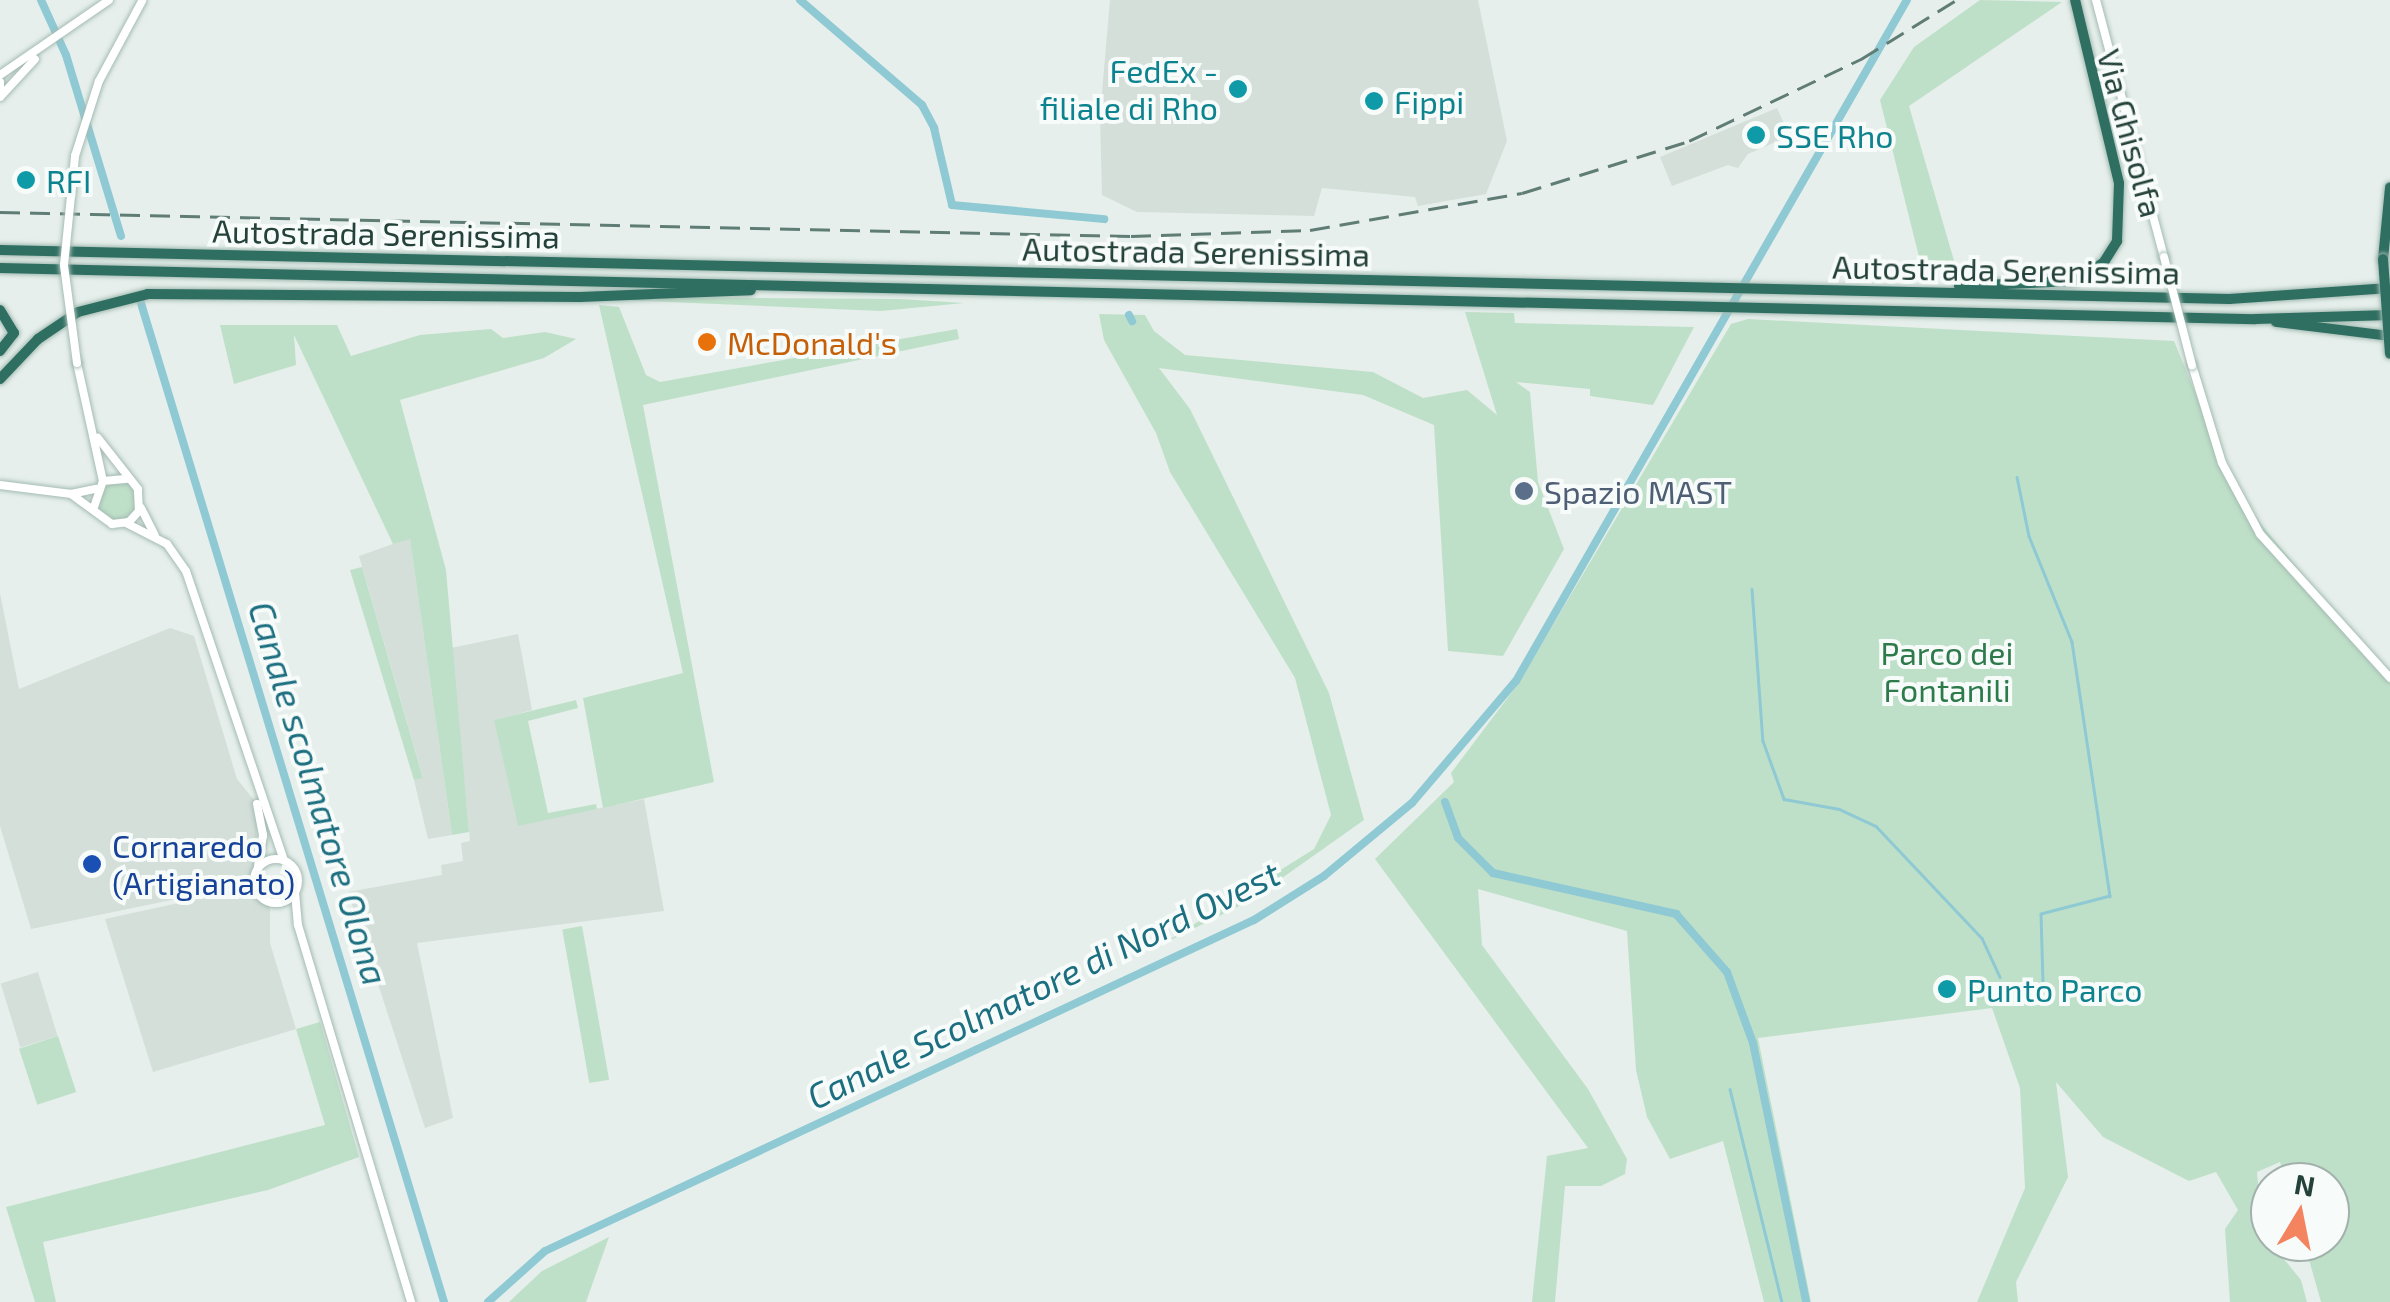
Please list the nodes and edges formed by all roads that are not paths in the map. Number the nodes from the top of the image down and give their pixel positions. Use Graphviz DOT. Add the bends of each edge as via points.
graph roads {
  1 [pos="109,0"];
  2 [pos="2075,0"];
  3 [pos="2096,0"];
  4 [pos="143,1"];
  5 [pos="40,53"];
  6 [pos="0,79"];
  7 [pos="0,97"];
  8 [pos="2390,186"];
  9 [pos="0,250"];
  10 [pos="0,268"];
  11 [pos="784,286"];
  12 [pos="2390,288"];
  13 [pos="1893,291"];
  14 [pos="0,310"];
  15 [pos="2390,315"];
  16 [pos="2255,319"];
  17 [pos="2390,336"];
  18 [pos="0,352"];
  19 [pos="2390,354"];
  20 [pos="0,379"];
  21 [pos="98,438"];
  22 [pos="102,481"];
  23 [pos="132,481"];
  24 [pos="0,486"];
  25 [pos="96,489"];
  26 [pos="72,494"];
  27 [pos="141,506"];
  28 [pos="95,511"];
  29 [pos="126,523"];
  30 [pos="155,535"];
  31 [pos="2390,678"];
  32 [pos="248,765"];
  33 [pos="284,860"];
  34 [pos="258,867"];
  35 [pos="295,892"];
  36 [pos="276,904"];
  37 [pos="298,926"];
  38 [pos="411,1302"];
  1 -- 5 [label="main road"];
  2 -- 13 [label="highway" via="2122,196 2112,252 2084,277 2061,284"];
  3 -- 31 [label="main road, Via Ghisolfa, bridge" via="2222,462 2260,534"];
  4 -- 21 [label="main road, bridge" via="99,81 74,156 64,265 77,364"];
  5 -- 6 [label="main road"];
  5 -- 7 [label="main road"];
  6 -- 7 [label="main road"];
  8 -- 19 [label="highway, bridge" via="2383,259"];
  9 -- 13 [label="highway, Autostrada Serenissima"];
  10 -- 11 [label="highway, Autostrada Serenissima"];
  11 -- 16 [label="highway, Autostrada Serenissima"];
  11 -- 20 [label="highway" via="593,297 148,294 78,312 38,339"];
  12 -- 13 [label="highway, Autostrada Serenissima" via="2229,300"];
  14 -- 18 [label="highway" via="14,327"];
  15 -- 16 [label="highway, Autostrada Serenissima"];
  16 -- 17 [label="highway"];
  21 -- 22 [label="main road"];
  21 -- 23 [label="main road"];
  22 -- 23 [label="main road"];
  22 -- 25 [label="main road"];
  23 -- 27 [label="main road"];
  24 -- 26 [label="main road"];
  25 -- 26 [label="main road"];
  25 -- 28 [label="main road"];
  26 -- 28 [label="main road"];
  27 -- 29 [label="main road"];
  27 -- 30 [label="main road"];
  28 -- 29 [label="main road" via="109,523"];
  29 -- 30 [label="main road"];
  30 -- 32 [label="main road" via="190,579"];
  32 -- 33 [label="main road"];
  32 -- 34 [label="main road" via="263,834"];
  33 -- 34 [label="main road"];
  33 -- 35 [label="main road" via="294,873"];
  34 -- 36 [label="main road" via="259,894"];
  35 -- 36 [label="main road"];
  35 -- 37 [label="main road"];
  36 -- 37 [label="main road"];
  37 -- 38 [label="main road"];
}
